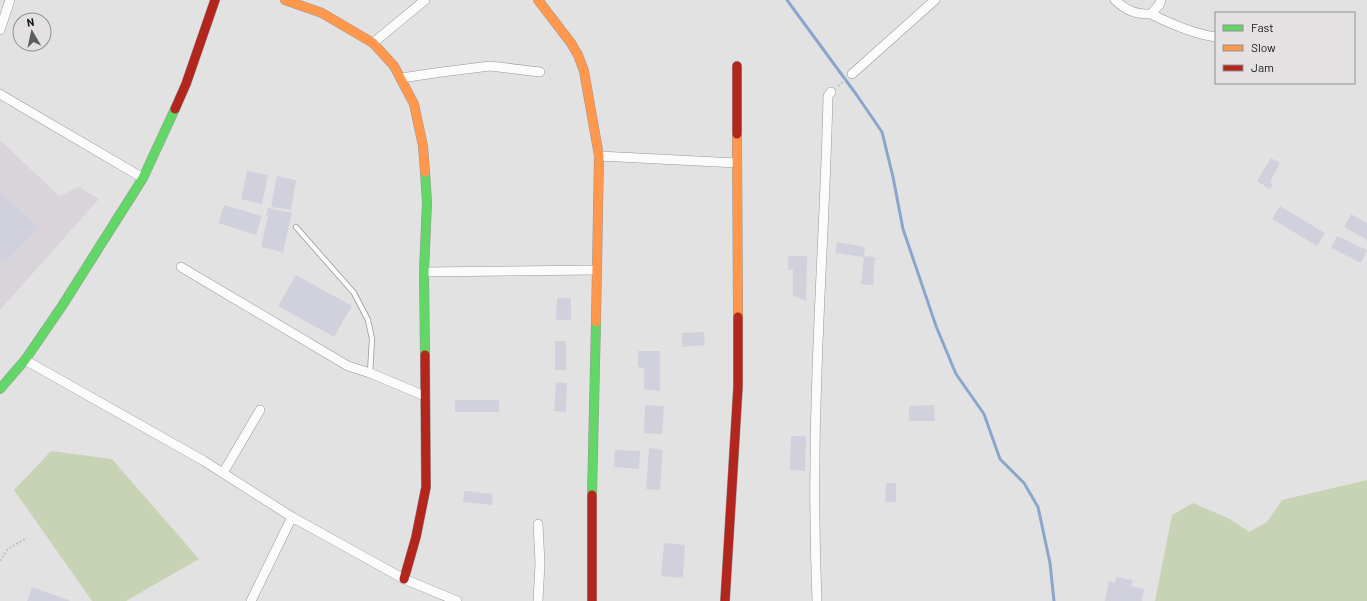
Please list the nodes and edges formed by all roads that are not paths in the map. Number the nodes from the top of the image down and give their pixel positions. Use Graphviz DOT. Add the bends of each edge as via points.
graph roads {
  1 [pos="10,0"];
  2 [pos="215,0"];
  3 [pos="285,0"];
  4 [pos="425,0"];
  5 [pos="538,0"];
  6 [pos="935,0"];
  7 [pos="1115,0"];
  8 [pos="1161,0"];
  9 [pos="1151,14"];
  10 [pos="0,30"];
  11 [pos="1215,37"];
  12 [pos="373,43"];
  13 [pos="737,66"];
  14 [pos="540,72"];
  15 [pos="852,74"];
  16 [pos="401,78"];
  17 [pos="831,92"];
  18 [pos="0,94"];
  19 [pos="599,156"];
  20 [pos="736,163"];
  21 [pos="143,178"];
  22 [pos="296,227"];
  23 [pos="182,267"];
  24 [pos="596,270"];
  25 [pos="424,272"];
  26 [pos="25,360"];
  27 [pos="370,373"];
  28 [pos="0,389"];
  29 [pos="425,396"];
  30 [pos="260,410"];
  31 [pos="223,473"];
  32 [pos="292,517"];
  33 [pos="538,524"];
  34 [pos="404,579"];
  35 [pos="251,601"];
  36 [pos="457,601"];
  37 [pos="538,601"];
  38 [pos="592,601"];
  39 [pos="725,601"];
  40 [pos="817,601"];
  1 -- 10 [label="street"];
  2 -- 21 [label="street" via="186,84"];
  3 -- 12 [label="street" via="322,13"];
  4 -- 12 [label="street"];
  5 -- 19 [label="street" via="578,55 584,71"];
  6 -- 15 [label="street"];
  7 -- 9 [label="street" via="1122,7 1138,14"];
  8 -- 9 [label="street"];
  9 -- 11 [label="street" via="1196,33"];
  12 -- 16 [label="street" via="394,66"];
  13 -- 20 [label="street"];
  14 -- 16 [label="street" via="490,66"];
  16 -- 25 [label="street" via="414,104 423,146 427,202"];
  17 -- 40 [label="street" via="828,96 817,372"];
  18 -- 21 [label="street"];
  19 -- 20 [label="street"];
  19 -- 24 [label="street"];
  20 -- 39 [label="street" via="738,387"];
  21 -- 26 [label="street"];
  22 -- 27 [label="lane" via="354,293 368,320 372,339"];
  23 -- 27 [label="street" via="348,366"];
  24 -- 25 [label="street"];
  24 -- 38 [label="street"];
  25 -- 29 [label="street"];
  26 -- 28 [label="street"];
  26 -- 31 [label="street"];
  27 -- 29 [label="street"];
  29 -- 34 [label="street" via="426,487"];
  30 -- 31 [label="street"];
  31 -- 32 [label="street"];
  32 -- 34 [label="street"];
  32 -- 35 [label="street"];
  33 -- 37 [label="street"];
  34 -- 36 [label="street"];
}
